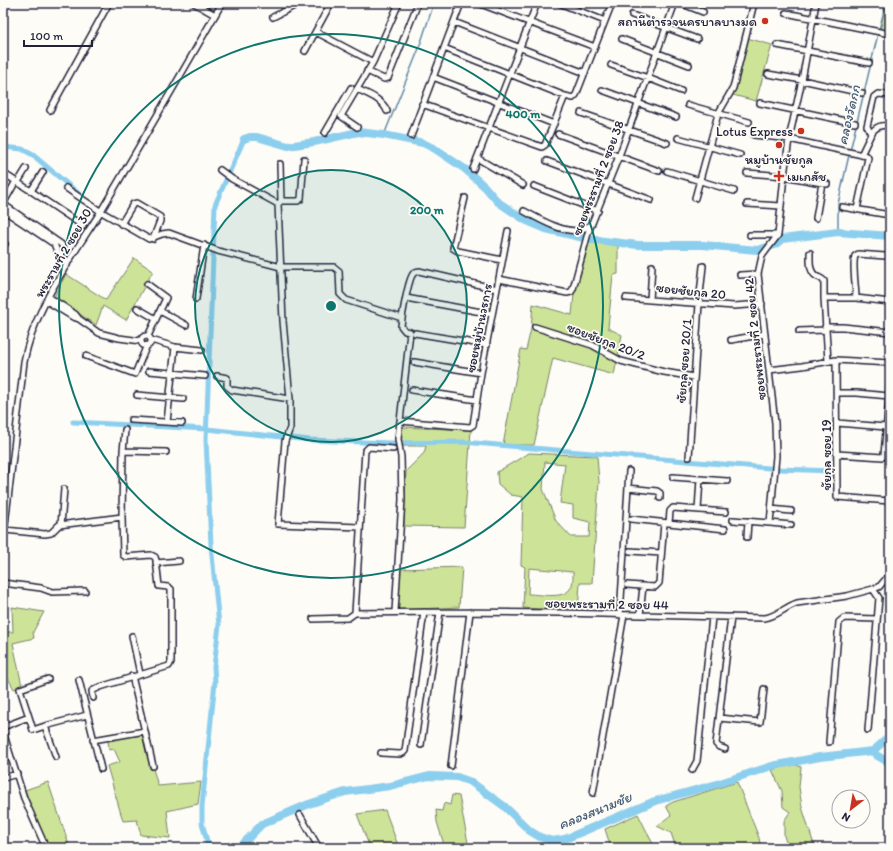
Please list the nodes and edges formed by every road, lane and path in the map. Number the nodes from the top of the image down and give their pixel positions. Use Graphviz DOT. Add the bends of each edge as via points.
graph roads {
  1 [pos="109,3"];
  2 [pos="194,3"];
  3 [pos="222,3"];
  4 [pos="300,3"];
  5 [pos="331,3"];
  6 [pos="399,3"];
  7 [pos="461,3"];
  8 [pos="478,3"];
  9 [pos="537,3"];
  10 [pos="559,3"];
  11 [pos="612,3"];
  12 [pos="675,3"];
  13 [pos="680,3"];
  14 [pos="754,3"];
  15 [pos="816,3"];
  16 [pos="416,8"];
  17 [pos="704,12"];
  18 [pos="786,13"];
  19 [pos="215,15"];
  20 [pos="632,15"];
  21 [pos="273,17"];
  22 [pos="812,19"];
  23 [pos="605,21"];
  24 [pos="454,22"];
  25 [pos="530,23"];
  26 [pos="666,28"];
  27 [pos="316,32"];
  28 [pos="890,34"];
  29 [pos="622,39"];
  30 [pos="697,39"];
  31 [pos="777,45"];
  32 [pos="595,47"];
  33 [pos="444,48"];
  34 [pos="519,48"];
  35 [pos="808,50"];
  36 [pos="305,51"];
  37 [pos="657,52"];
  38 [pos="373,62"];
  39 [pos="868,63"];
  40 [pos="689,65"];
  41 [pos="611,66"];
  42 [pos="367,71"];
  43 [pos="585,73"];
  44 [pos="768,74"];
  45 [pos="509,75"];
  46 [pos="433,77"];
  47 [pos="648,78"];
  48 [pos="802,80"];
  49 [pos="354,88"];
  50 [pos="602,90"];
  51 [pos="681,91"];
  52 [pos="862,93"];
  53 [pos="890,95"];
  54 [pos="565,96"];
  55 [pos="499,102"];
  56 [pos="639,102"];
  57 [pos="760,103"];
  58 [pos="422,104"];
  59 [pos="688,104"];
  60 [pos="342,109"];
  61 [pos="50,110"];
  62 [pos="387,111"];
  63 [pos="796,111"];
  64 [pos="581,113"];
  65 [pos="718,114"];
  66 [pos="676,118"];
  67 [pos="749,122"];
  68 [pos="855,123"];
  69 [pos="554,124"];
  70 [pos="890,126"];
  71 [pos="358,127"];
  72 [pos="489,128"];
  73 [pos="628,129"];
  74 [pos="325,133"];
  75 [pos="558,134"];
  76 [pos="871,134"];
  77 [pos="754,135"];
  78 [pos="410,136"];
  79 [pos="678,138"];
  80 [pos="789,139"];
  81 [pos="667,144"];
  82 [pos="710,147"];
  83 [pos="740,155"];
  84 [pos="861,155"];
  85 [pos="619,156"];
  86 [pos="477,158"];
  87 [pos="304,159"];
  88 [pos="547,161"];
  89 [pos="280,164"];
  90 [pos="26,169"];
  91 [pos="473,169"];
  92 [pos="220,170"];
  93 [pos="659,171"];
  94 [pos="667,171"];
  95 [pos="43,172"];
  96 [pos="3,173"];
  97 [pos="747,173"];
  98 [pos="784,176"];
  99 [pos="699,180"];
  100 [pos="17,181"];
  101 [pos="608,184"];
  102 [pos="523,185"];
  103 [pos="534,186"];
  104 [pos="66,188"];
  105 [pos="734,190"];
  106 [pos="31,191"];
  107 [pos="465,198"];
  108 [pos="695,198"];
  109 [pos="651,200"];
  110 [pos="279,202"];
  111 [pos="3,204"];
  112 [pos="747,204"];
  113 [pos="781,206"];
  114 [pos="842,208"];
  115 [pos="3,210"];
  116 [pos="598,210"];
  117 [pos="858,210"];
  118 [pos="100,211"];
  119 [pos="524,211"];
  120 [pos="890,214"];
  121 [pos="816,218"];
  122 [pos="121,224"];
  123 [pos="591,225"];
  124 [pos="83,226"];
  125 [pos="508,231"];
  126 [pos="750,235"];
  127 [pos="778,235"];
  128 [pos="153,239"];
  129 [pos="58,245"];
  130 [pos="204,246"];
  131 [pos="810,253"];
  132 [pos="885,256"];
  133 [pos="502,260"];
  134 [pos="67,265"];
  135 [pos="652,266"];
  136 [pos="703,266"];
  137 [pos="281,268"];
  138 [pos="740,274"];
  139 [pos="758,274"];
  140 [pos="499,279"];
  141 [pos="147,284"];
  142 [pos="497,289"];
  143 [pos="406,298"];
  144 [pos="626,298"];
  145 [pos="824,298"];
  146 [pos="856,298"];
  147 [pos="48,299"];
  148 [pos="196,299"];
  149 [pos="650,300"];
  150 [pos="890,302"];
  151 [pos="699,304"];
  152 [pos="762,304"];
  153 [pos="137,308"];
  154 [pos="160,311"];
  155 [pos="492,314"];
  156 [pos="402,318"];
  157 [pos="156,319"];
  158 [pos="186,325"];
  159 [pos="535,327"];
  160 [pos="825,329"];
  161 [pos="799,331"];
  162 [pos="890,332"];
  163 [pos="413,333"];
  164 [pos="765,334"];
  165 [pos="150,338"];
  166 [pos="731,340"];
  167 [pos="141,341"];
  168 [pos="147,345"];
  169 [pos="487,345"];
  170 [pos="175,347"];
  171 [pos="202,350"];
  172 [pos="86,356"];
  173 [pos="836,360"];
  174 [pos="828,361"];
  175 [pos="414,362"];
  176 [pos="890,363"];
  177 [pos="769,370"];
  178 [pos="149,371"];
  179 [pos="172,373"];
  180 [pos="481,373"];
  181 [pos="205,376"];
  182 [pos="217,376"];
  183 [pos="694,377"];
  184 [pos="890,385"];
  185 [pos="412,390"];
  186 [pos="837,393"];
  187 [pos="137,395"];
  188 [pos="889,396"];
  189 [pos="169,398"];
  190 [pos="183,399"];
  191 [pos="290,399"];
  192 [pos="477,400"];
  193 [pos="131,420"];
  194 [pos="167,422"];
  195 [pos="400,422"];
  196 [pos="182,423"];
  197 [pos="837,423"];
  198 [pos="886,428"];
  199 [pos="125,430"];
  200 [pos="393,449"];
  201 [pos="124,451"];
  202 [pos="166,452"];
  203 [pos="837,454"];
  204 [pos="689,457"];
  205 [pos="629,471"];
  206 [pos="673,477"];
  207 [pos="700,479"];
  208 [pos="727,481"];
  209 [pos="6,483"];
  210 [pos="628,488"];
  211 [pos="64,489"];
  212 [pos="660,498"];
  213 [pos="890,501"];
  214 [pos="772,509"];
  215 [pos="698,510"];
  216 [pos="791,511"];
  217 [pos="726,512"];
  218 [pos="122,517"];
  219 [pos="631,519"];
  220 [pos="732,520"];
  221 [pos="748,522"];
  222 [pos="667,523"];
  223 [pos="770,523"];
  224 [pos="61,525"];
  225 [pos="791,525"];
  226 [pos="360,527"];
  227 [pos="725,529"];
  228 [pos="4,530"];
  229 [pos="747,537"];
  230 [pos="3,542"];
  231 [pos="630,551"];
  232 [pos="662,554"];
  233 [pos="179,561"];
  234 [pos="156,562"];
  235 [pos="890,574"];
  236 [pos="3,583"];
  237 [pos="627,585"];
  238 [pos="643,586"];
  239 [pos="873,589"];
  240 [pos="85,591"];
  241 [pos="395,612"];
  242 [pos="424,612"];
  243 [pos="440,612"];
  244 [pos="470,612"];
  245 [pos="355,614"];
  246 [pos="622,615"];
  247 [pos="640,615"];
  248 [pos="712,617"];
  249 [pos="731,617"];
  250 [pos="313,619"];
  251 [pos="877,619"];
  252 [pos="132,636"];
  253 [pos="140,674"];
  254 [pos="132,676"];
  255 [pos="48,679"];
  256 [pos="79,680"];
  257 [pos="764,688"];
  258 [pos="93,698"];
  259 [pos="87,715"];
  260 [pos="29,717"];
  261 [pos="719,718"];
  262 [pos="45,726"];
  263 [pos="3,727"];
  264 [pos="868,730"];
  265 [pos="145,731"];
  266 [pos="3,732"];
  267 [pos="4,739"];
  268 [pos="93,740"];
  269 [pos="830,742"];
  270 [pos="421,745"];
  271 [pos="725,750"];
  272 [pos="381,753"];
  273 [pos="56,757"];
  274 [pos="153,766"];
  275 [pos="451,766"];
  276 [pos="101,770"];
  277 [pos="692,770"];
  278 [pos="17,774"];
  279 [pos="3,778"];
  280 [pos="593,793"];
  281 [pos="300,815"];
  282 [pos="46,848"];
  283 [pos="319,848"];
  1 -- 61 [label="street"];
  2 -- 19 [label="street"];
  3 -- 19 [label="street, พระรามที่ 2 ซอย 30"];
  4 -- 21 [label="street"];
  5 -- 27 [label="street"];
  6 -- 38 [label="street"];
  7 -- 24 [label="street"];
  8 -- 25 [label="street"];
  9 -- 25 [label="street"];
  10 -- 23 [label="street"];
  11 -- 23 [label="street"];
  12 -- 26 [label="street, ซอยพระรามที่ 2 ซอย 38"];
  13 -- 17 [label="street"];
  14 -- 65 [label="street" via="733,88"];
  15 -- 22 [label="street, ซอยพระรามที่ 2 ซอย 42"];
  16 -- 42 [label="street" via="388,78 384,79"];
  18 -- 22 [label="street"];
  19 -- 118 [label="street, พระรามที่ 2 ซอย 30"];
  20 -- 26 [label="street"];
  22 -- 28 [label="street"];
  22 -- 35 [label="street, ซอยพระรามที่ 2 ซอย 42"];
  23 -- 32 [label="street"];
  24 -- 33 [label="street"];
  24 -- 34 [label="street"];
  25 -- 32 [label="street"];
  25 -- 34 [label="street"];
  26 -- 30 [label="street"];
  26 -- 37 [label="street, ซอยพระรามที่ 2 ซอย 38"];
  27 -- 36 [label="street"];
  27 -- 38 [label="street"];
  29 -- 37 [label="street"];
  31 -- 35 [label="street"];
  32 -- 43 [label="street"];
  33 -- 45 [label="street"];
  33 -- 46 [label="street"];
  34 -- 43 [label="street"];
  34 -- 45 [label="street"];
  35 -- 39 [label="street"];
  35 -- 48 [label="street, ซอยพระรามที่ 2 ซอย 42"];
  37 -- 40 [label="street"];
  37 -- 47 [label="street, ซอยพระรามที่ 2 ซอย 38"];
  38 -- 42 [label="street"];
  41 -- 47 [label="street"];
  42 -- 49 [label="street"];
  43 -- 54 [label="street" via="576,95 573,98"];
  44 -- 48 [label="street"];
  45 -- 54 [label="street"];
  45 -- 55 [label="street"];
  46 -- 55 [label="street"];
  46 -- 58 [label="street"];
  47 -- 51 [label="street"];
  47 -- 56 [label="street, ซอยพระรามที่ 2 ซอย 38"];
  48 -- 52 [label="street"];
  48 -- 63 [label="street, ซอยพระรามที่ 2 ซอย 42"];
  49 -- 60 [label="street"];
  49 -- 62 [label="street" via="380,101"];
  50 -- 56 [label="street"];
  53 -- 76 [label="street" via="874,96 867,126"];
  54 -- 69 [label="street"];
  55 -- 69 [label="street"];
  55 -- 72 [label="street"];
  56 -- 66 [label="street"];
  56 -- 73 [label="street, ซอยพระรามที่ 2 ซอย 38"];
  57 -- 63 [label="street"];
  58 -- 72 [label="street"];
  58 -- 78 [label="street"];
  59 -- 65 [label="street"];
  60 -- 71 [label="street" via="341,116"];
  60 -- 74 [label="street"];
  63 -- 68 [label="street"];
  63 -- 80 [label="street, ซอยพระรามที่ 2 ซอย 42"];
  64 -- 73 [label="street"];
  65 -- 67 [label="street"];
  65 -- 82 [label="street"];
  69 -- 72 [label="street" via="542,147"];
  70 -- 76 [label="street" via="881,126"];
  72 -- 86 [label="street"];
  73 -- 81 [label="street"];
  73 -- 85 [label="street, ซอยพระรามที่ 2 ซอย 38"];
  75 -- 85 [label="street"];
  76 -- 84 [label="street"];
  77 -- 80 [label="street"];
  79 -- 82 [label="street"];
  80 -- 84 [label="street"];
  80 -- 98 [label="street, ซอยพระรามที่ 2 ซอย 42"];
  82 -- 83 [label="street"];
  82 -- 99 [label="street"];
  84 -- 117 [label="street" via="868,158"];
  85 -- 93 [label="street"];
  85 -- 101 [label="street, ซอยพระรามที่ 2 ซอย 38"];
  86 -- 91 [label="street"];
  86 -- 102 [label="street"];
  87 -- 110 [label="street" via="301,199"];
  88 -- 101 [label="street"];
  89 -- 110 [label="street"];
  90 -- 100 [label="street"];
  92 -- 110 [label="street" via="232,179"];
  94 -- 99 [label="street"];
  95 -- 106 [label="street"];
  96 -- 100 [label="street"];
  97 -- 98 [label="street"];
  98 -- 113 [label="street, ซอยพระรามที่ 2 ซอย 42"];
  98 -- 121 [label="street" via="824,183"];
  99 -- 105 [label="street"];
  99 -- 108 [label="street"];
  100 -- 106 [label="street"];
  100 -- 111 [label="street"];
  101 -- 109 [label="street"];
  101 -- 116 [label="street, ซอยพระรามที่ 2 ซอย 38"];
  103 -- 116 [label="street"];
  104 -- 118 [label="street"];
  106 -- 124 [label="street"];
  107 -- 133 [label="street" via="453,248"];
  110 -- 137 [label="street"];
  111 -- 129 [label="street"];
  112 -- 113 [label="street"];
  113 -- 127 [label="street, ซอยพระรามที่ 2 ซอย 42"];
  114 -- 117 [label="street"];
  115 -- 129 [label="street"];
  116 -- 123 [label="street, ซอยพระรามที่ 2 ซอย 38"];
  117 -- 120 [label="street"];
  118 -- 122 [label="street"];
  118 -- 134 [label="street, พระรามที่ 2 ซอย 30"];
  119 -- 123 [label="street" via="558,227 579,230"];
  122 -- 128 [label="street"];
  122 -- 128 [label="street" via="132,204 136,203 160,217"];
  123 -- 140 [label="street, ซอยพระรามที่ 2 ซอย 38" via="571,292"];
  125 -- 133 [label="street, ซอยหมู่บ้านวรการ"];
  126 -- 127 [label="street"];
  127 -- 139 [label="street, ซอยพระรามที่ 2 ซอย 42" via="762,256"];
  128 -- 130 [label="street" via="166,233"];
  129 -- 134 [label="street" via="58,253"];
  130 -- 137 [label="street"];
  130 -- 148 [label="street"];
  131 -- 145 [label="street" via="811,268 814,274 824,281"];
  132 -- 146 [label="street" via="856,256"];
  133 -- 140 [label="street, ซอยหมู่บ้านวรการ"];
  134 -- 147 [label="street, พระรามที่ 2 ซอย 30"];
  135 -- 149 [label="street, ซอยชัยกูล 20"];
  136 -- 151 [label="street, ชัยกูล ซอย 20/1"];
  137 -- 156 [label="street" via="334,267 339,272 340,294 346,300"];
  137 -- 191 [label="street" via="283,327"];
  138 -- 139 [label="street"];
  139 -- 152 [label="street, ซอยพระรามที่ 2 ซอย 42"];
  140 -- 142 [label="street, ซอยหมู่บ้านวรการ"];
  141 -- 154 [label="street" via="166,298"];
  142 -- 143 [label="street" via="419,271 412,275"];
  142 -- 155 [label="street, ซอยหมู่บ้านวรการ"];
  143 -- 155 [label="street"];
  143 -- 156 [label="street"];
  144 -- 149 [label="street"];
  145 -- 146 [label="street"];
  145 -- 160 [label="street"];
  146 -- 150 [label="street"];
  147 -- 167 [label="street" via="75,314 99,333"];
  147 -- 209 [label="street, พระรามที่ 2 ซอย 30" via="36,323 26,353"];
  149 -- 151 [label="street, ซอยชัยกูล 20"];
  151 -- 152 [label="street, ซอยชัยกูล 20"];
  151 -- 183 [label="street, ชัยกูล ซอย 20/1"];
  152 -- 164 [label="street, ซอยพระรามที่ 2 ซอย 42"];
  153 -- 157 [label="street"];
  154 -- 157 [label="street"];
  154 -- 158 [label="street"];
  155 -- 169 [label="street, ซอยหมู่บ้านวรการ"];
  156 -- 163 [label="street" via="401,326"];
  157 -- 165 [label="street"];
  159 -- 183 [label="street, ซอยชัยกูล 20/2" via="592,345 621,360"];
  160 -- 161 [label="street"];
  160 -- 162 [label="street" via="843,327"];
  160 -- 174 [label="street"];
  163 -- 169 [label="street"];
  163 -- 195 [label="street"];
  164 -- 166 [label="street"];
  164 -- 177 [label="street, ซอยพระรามที่ 2 ซอย 42"];
  165 -- 167 [label="street" via="143,337"];
  165 -- 168 [label="street" via="150,344"];
  165 -- 170 [label="street"];
  167 -- 168 [label="street"];
  168 -- 172 [label="street" via="135,374"];
  169 -- 180 [label="street, ซอยหมู่บ้านวรการ"];
  170 -- 171 [label="street"];
  170 -- 179 [label="street"];
  173 -- 174 [label="street"];
  173 -- 176 [label="street"];
  173 -- 186 [label="street, ชัยกูล ซอย 19"];
  174 -- 177 [label="street"];
  175 -- 180 [label="street"];
  177 -- 214 [label="street, ซอยพระรามที่ 2 ซอย 42" via="775,423"];
  178 -- 179 [label="street"];
  179 -- 181 [label="street"];
  179 -- 189 [label="street"];
  180 -- 192 [label="street, ซอยหมู่บ้านวรการ"];
  182 -- 191 [label="street" via="226,378 227,386 232,390"];
  183 -- 204 [label="street, ชัยกูล ซอย 20/1"];
  184 -- 188 [label="street"];
  185 -- 192 [label="street"];
  186 -- 188 [label="street"];
  186 -- 197 [label="street, ชัยกูล ซอย 19"];
  187 -- 189 [label="street"];
  188 -- 198 [label="street"];
  189 -- 190 [label="street"];
  189 -- 194 [label="street"];
  191 -- 226 [label="street" via="290,428 285,441 278,524"];
  192 -- 195 [label="street, ซอยหมู่บ้านวรการ" via="475,421 470,427"];
  193 -- 194 [label="street"];
  194 -- 196 [label="street"];
  195 -- 241 [label="street" via="398,439 402,499"];
  197 -- 198 [label="street"];
  197 -- 203 [label="street, ชัยกูล ซอย 19"];
  198 -- 203 [label="street" via="884,455 880,458"];
  199 -- 201 [label="street"];
  200 -- 226 [label="street" via="369,447 365,451"];
  201 -- 202 [label="street"];
  201 -- 218 [label="street"];
  203 -- 213 [label="street, ชัยกูล ซอย 19" via="837,497"];
  205 -- 210 [label="street"];
  206 -- 207 [label="street"];
  207 -- 208 [label="street"];
  207 -- 215 [label="street"];
  209 -- 228 [label="street, พระรามที่ 2 ซอย 30"];
  210 -- 212 [label="street" via="657,491"];
  210 -- 246 [label="street"];
  211 -- 224 [label="street"];
  214 -- 216 [label="street"];
  214 -- 223 [label="street, ซอยพระรามที่ 2 ซอย 42"];
  215 -- 217 [label="street"];
  215 -- 222 [label="street" via="673,508"];
  218 -- 224 [label="street"];
  218 -- 234 [label="street" via="123,555 151,555 155,557"];
  219 -- 222 [label="street"];
  220 -- 221 [label="street"];
  221 -- 223 [label="street"];
  221 -- 229 [label="street"];
  222 -- 227 [label="street"];
  222 -- 232 [label="street"];
  223 -- 225 [label="street"];
  224 -- 228 [label="street" via="49,534"];
  226 -- 245 [label="street"];
  228 -- 230 [label="street, พระรามที่ 2 ซอย 30"];
  231 -- 232 [label="street"];
  232 -- 238 [label="street" via="659,583 655,587"];
  233 -- 234 [label="street"];
  234 -- 253 [label="street" via="159,586 171,589 170,662 169,666"];
  235 -- 239 [label="street, ซอยพระรามที่ 2 ซอย 44" via="879,587"];
  236 -- 240 [label="street" via="52,592"];
  237 -- 238 [label="street"];
  238 -- 247 [label="street"];
  239 -- 249 [label="street, ซอยพระรามที่ 2 ซอย 44" via="846,596 797,602 769,618"];
  239 -- 251 [label="street" via="879,598"];
  241 -- 242 [label="street, ซอยพระรามที่ 2 ซอย 44"];
  241 -- 245 [label="street, ซอยพระรามที่ 2 ซอย 44"];
  242 -- 243 [label="street, ซอยพระรามที่ 2 ซอย 44"];
  242 -- 272 [label="street" via="405,751 400,754"];
  243 -- 244 [label="street, ซอยพระรามที่ 2 ซอย 44"];
  243 -- 270 [label="street"];
  244 -- 246 [label="street, ซอยพระรามที่ 2 ซอย 44"];
  244 -- 275 [label="street"];
  245 -- 250 [label="street, ซอยพระรามที่ 2 ซอย 44" via="348,618"];
  246 -- 247 [label="street, ซอยพระรามที่ 2 ซอย 44"];
  246 -- 280 [label="street"];
  247 -- 248 [label="street, ซอยพระรามที่ 2 ซอย 44"];
  248 -- 249 [label="street, ซอยพระรามที่ 2 ซอย 44"];
  248 -- 277 [label="street" via="696,761"];
  249 -- 261 [label="street"];
  251 -- 264 [label="street"];
  251 -- 269 [label="street" via="844,618 839,622"];
  252 -- 253 [label="street"];
  253 -- 254 [label="street"];
  254 -- 258 [label="street" via="93,689"];
  254 -- 265 [label="street"];
  255 -- 260 [label="street" via="20,689"];
  256 -- 259 [label="street"];
  257 -- 261 [label="street" via="760,722"];
  259 -- 262 [label="street"];
  259 -- 268 [label="street"];
  260 -- 262 [label="street" via="33,730"];
  260 -- 263 [label="street"];
  261 -- 271 [label="street" via="716,744"];
  262 -- 273 [label="street"];
  265 -- 268 [label="street"];
  265 -- 274 [label="street"];
  266 -- 267 [label="street"];
  267 -- 278 [label="street"];
  268 -- 276 [label="street"];
  278 -- 279 [label="street"];
  278 -- 282 [label="street" via="24,798"];
  281 -- 283 [label="street"];
}
